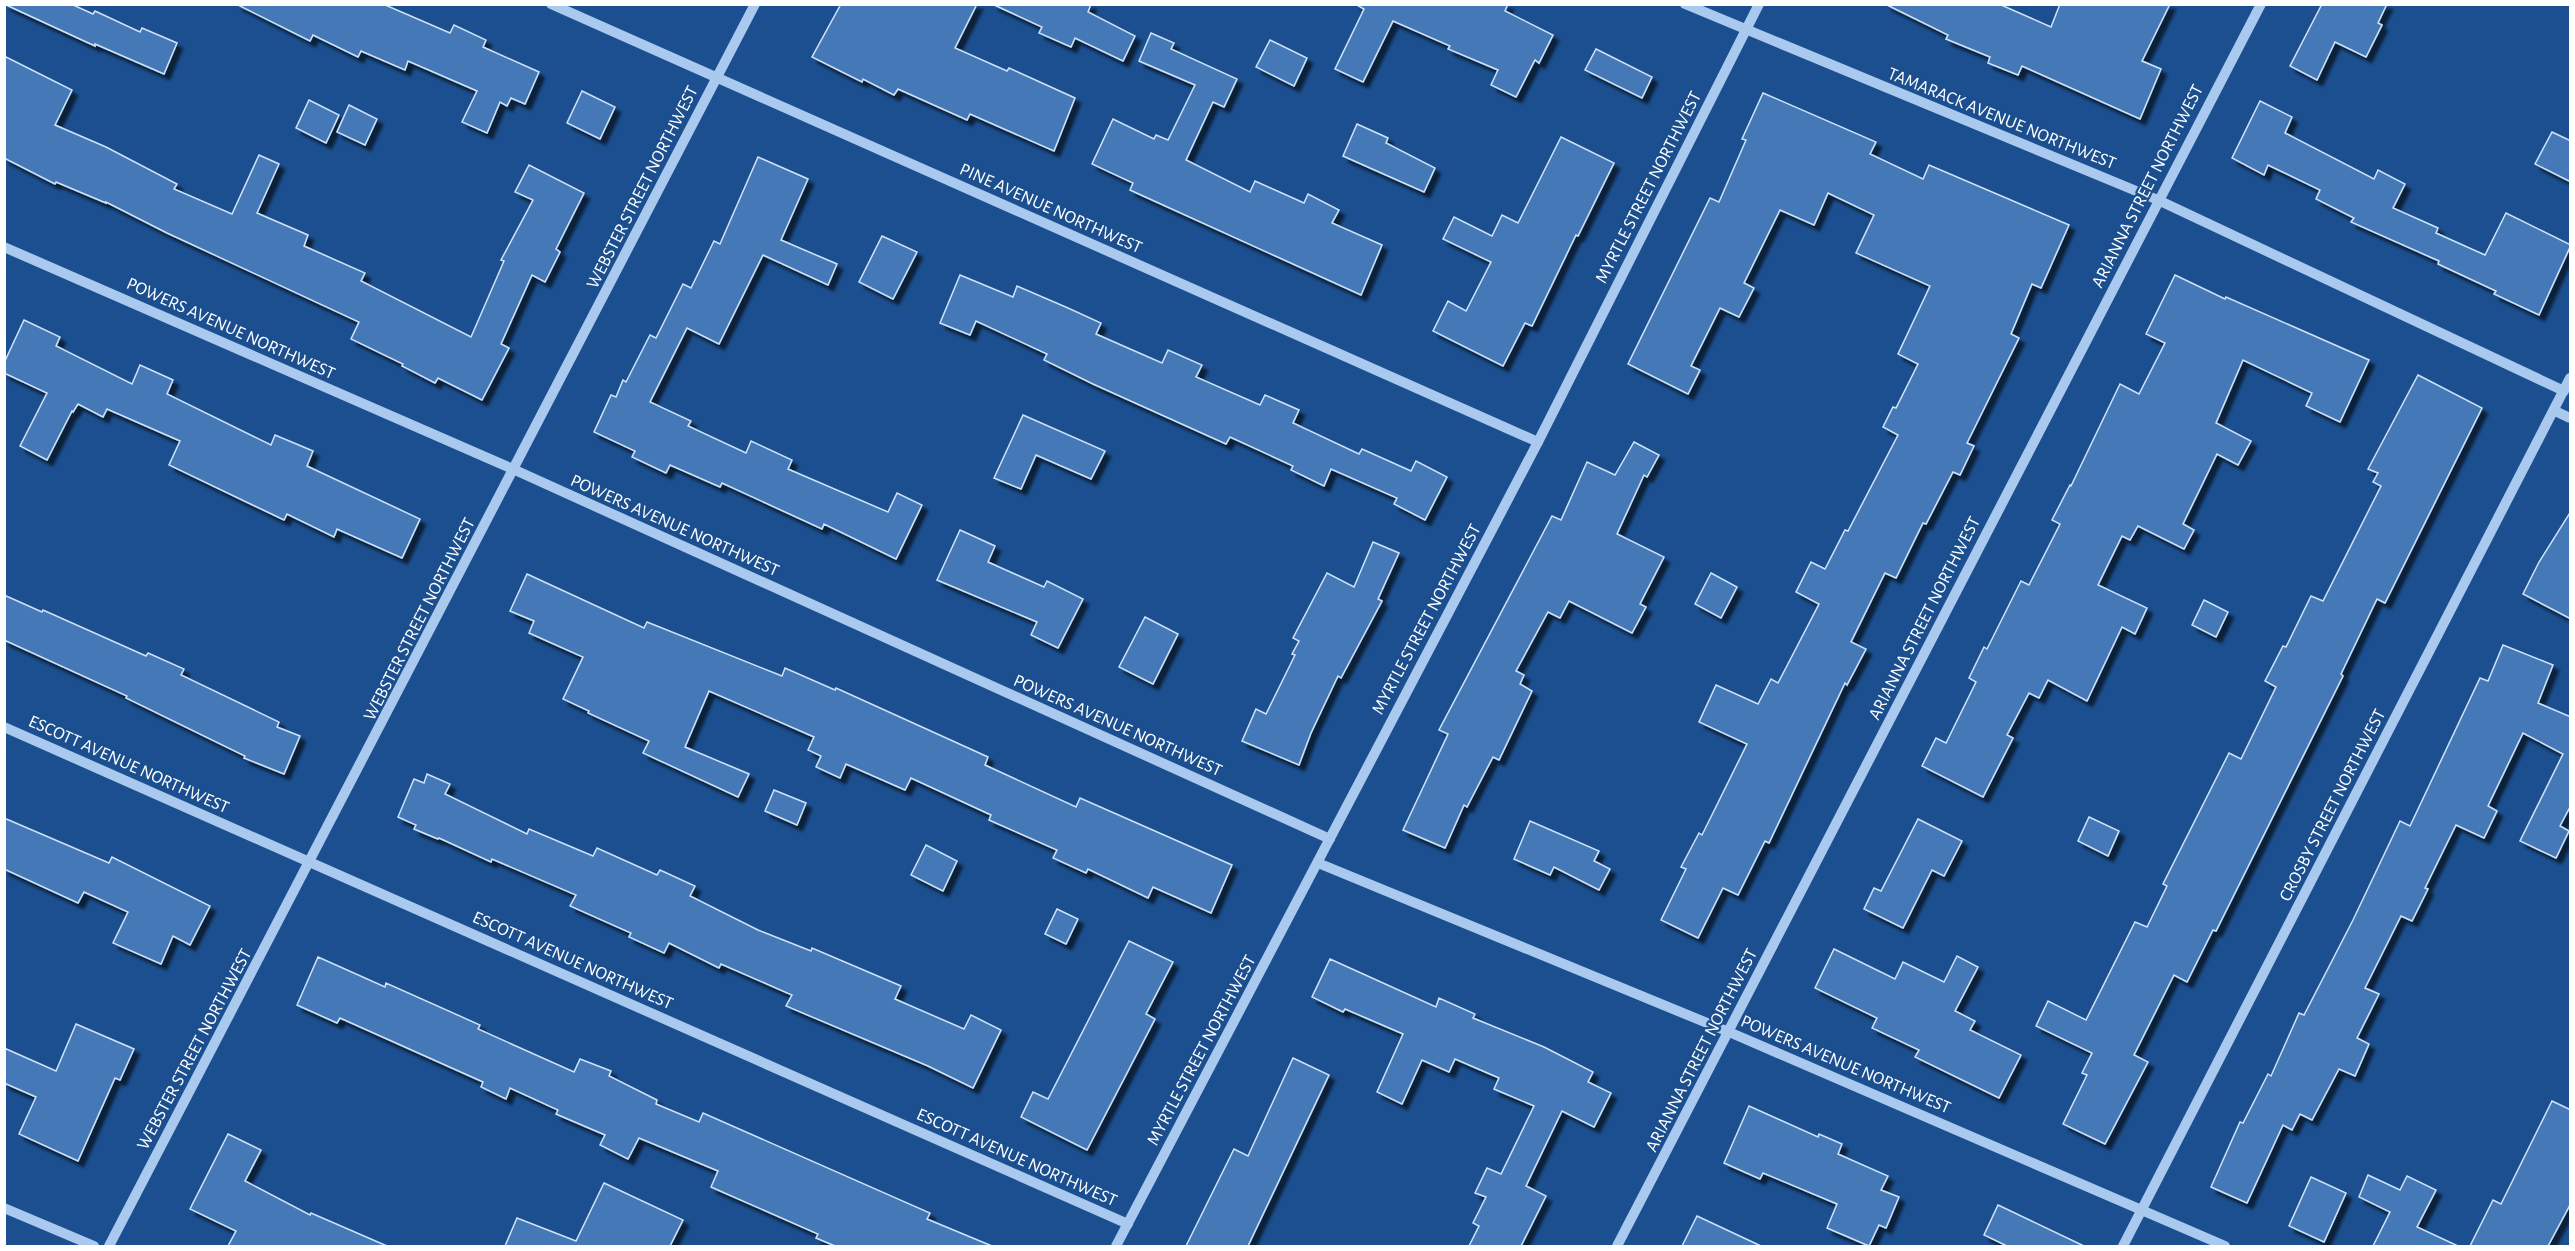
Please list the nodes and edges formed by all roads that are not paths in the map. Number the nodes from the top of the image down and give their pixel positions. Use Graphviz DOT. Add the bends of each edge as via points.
graph roads {
  1 [pos="551,4"];
  2 [pos="755,4"];
  3 [pos="1685,4"];
  4 [pos="1759,4"];
  5 [pos="2261,4"];
  6 [pos="1746,31"];
  7 [pos="717,78"];
  8 [pos="2158,200"];
  9 [pos="4,247"];
  10 [pos="2571,378"];
  11 [pos="2564,391"];
  12 [pos="2555,411"];
  13 [pos="2571,418"];
  14 [pos="1538,442"];
  15 [pos="515,470"];
  16 [pos="4,727"];
  17 [pos="1330,839"];
  18 [pos="311,862"];
  19 [pos="1318,863"];
  20 [pos="1729,1032"];
  21 [pos="4,1208"];
  22 [pos="2141,1210"];
  23 [pos="1128,1224"];
  24 [pos="94,1246"];
  25 [pos="109,1246"];
  26 [pos="1116,1246"];
  27 [pos="1617,1246"];
  28 [pos="2123,1246"];
  29 [pos="2225,1246"];
  1 -- 7 [label="street, PINE AVENUE NORTHWEST"];
  2 -- 7 [label="street, WEBSTER STREET NORTHWEST"];
  3 -- 6 [label="street, TAMARACK AVENUE NORTHWEST"];
  4 -- 6 [label="street, MYRTLE STREET NORTHWEST"];
  5 -- 8 [label="street, ARIANNA STREET NORTHWEST"];
  6 -- 8 [label="street, TAMARACK AVENUE NORTHWEST"];
  6 -- 14 [label="street, MYRTLE STREET NORTHWEST"];
  7 -- 14 [label="street, PINE AVENUE NORTHWEST"];
  7 -- 15 [label="street, WEBSTER STREET NORTHWEST"];
  8 -- 11 [label="street, TAMARACK AVENUE NORTHWEST"];
  8 -- 20 [label="street, ARIANNA STREET NORTHWEST"];
  9 -- 15 [label="street, POWERS AVENUE NORTHWEST"];
  10 -- 11 [label="street, CROSBY STREET NORTHWEST"];
  11 -- 12 [label="street, CROSBY STREET NORTHWEST"];
  12 -- 13 [label="street"];
  12 -- 22 [label="street, CROSBY STREET NORTHWEST"];
  14 -- 17 [label="street, MYRTLE STREET NORTHWEST"];
  15 -- 17 [label="street, POWERS AVENUE NORTHWEST"];
  15 -- 18 [label="street, WEBSTER STREET NORTHWEST"];
  16 -- 18 [label="street, ESCOTT AVENUE NORTHWEST"];
  17 -- 19 [label="street, MYRTLE STREET NORTHWEST"];
  18 -- 23 [label="street, ESCOTT AVENUE NORTHWEST"];
  18 -- 25 [label="street, WEBSTER STREET NORTHWEST"];
  19 -- 20 [label="street, POWERS AVENUE NORTHWEST"];
  19 -- 23 [label="street, MYRTLE STREET NORTHWEST"];
  20 -- 22 [label="street, POWERS AVENUE NORTHWEST"];
  20 -- 27 [label="street, ARIANNA STREET NORTHWEST"];
  21 -- 24 [label="street"];
  22 -- 28 [label="street, CROSBY STREET NORTHWEST"];
  22 -- 29 [label="street, POWERS AVENUE NORTHWEST"];
  23 -- 26 [label="street, MYRTLE STREET NORTHWEST"];
}
